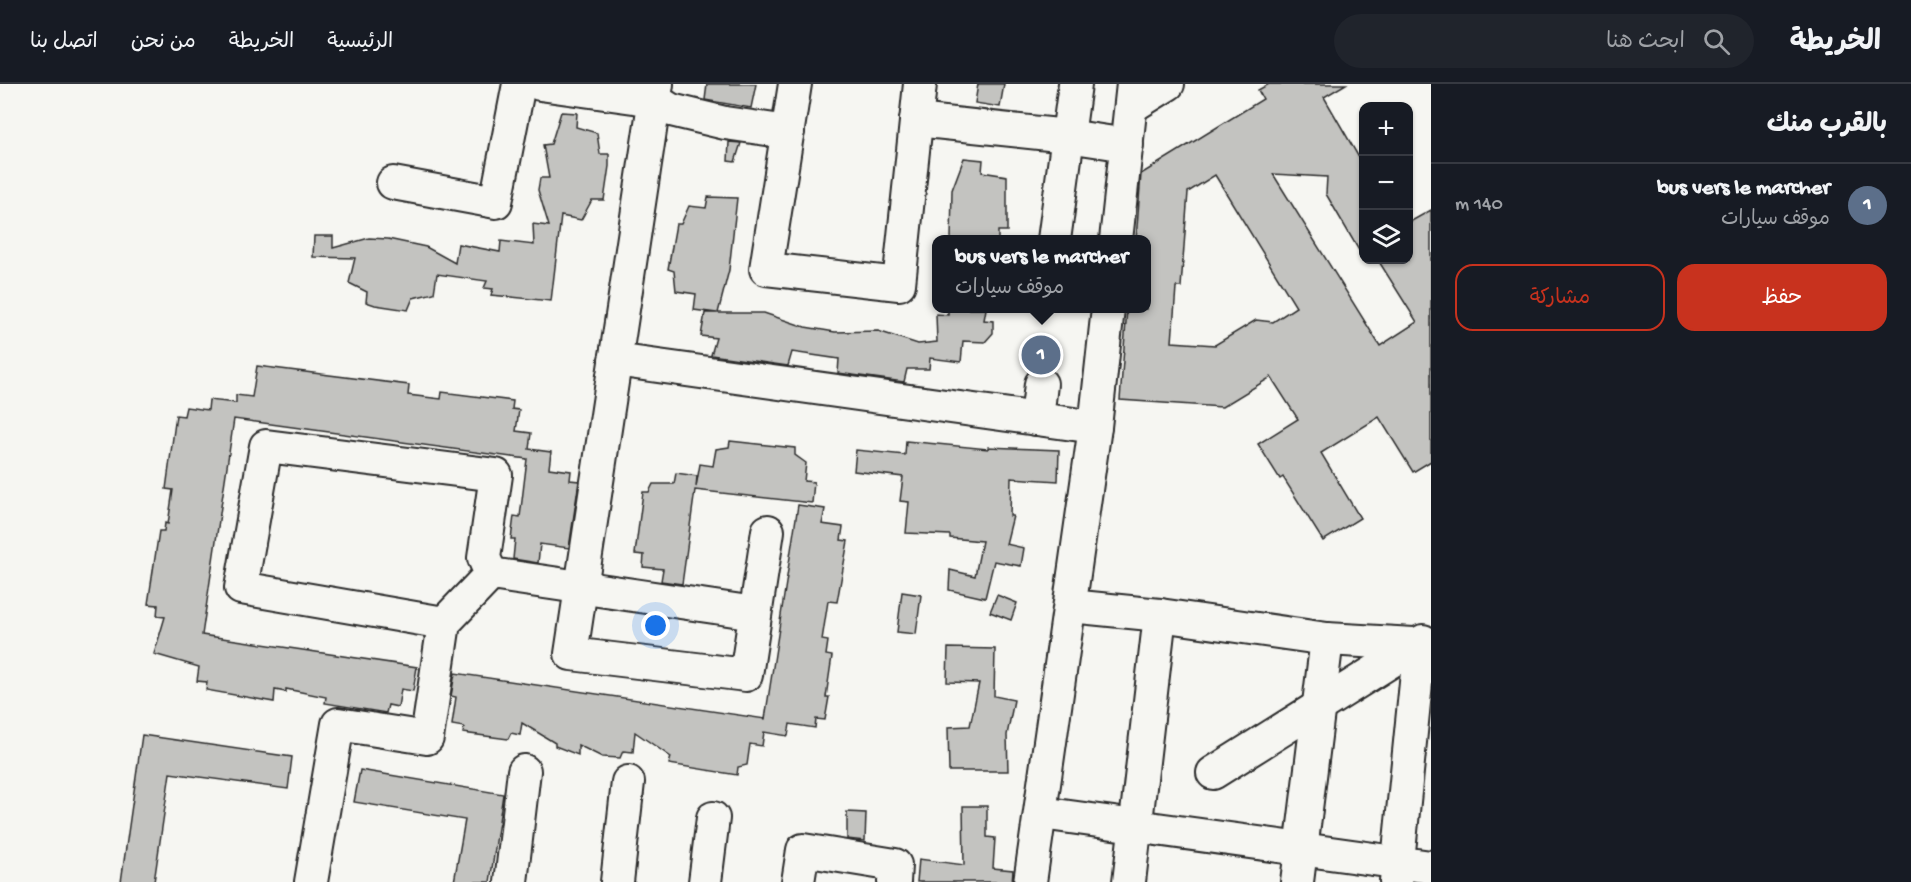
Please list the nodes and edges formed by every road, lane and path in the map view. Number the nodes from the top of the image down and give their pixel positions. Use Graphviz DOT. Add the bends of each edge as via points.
graph roads {
  1 [pos="519,84"];
  2 [pos="540,84"];
  3 [pos="795,84"];
  4 [pos="920,84"];
  5 [pos="1075,84"];
  6 [pos="1168,84"];
  7 [pos="656,92"];
  8 [pos="1132,95"];
  9 [pos="916,120"];
  10 [pos="788,132"];
  11 [pos="1068,136"];
  12 [pos="1127,145"];
  13 [pos="393,183"];
  14 [pos="1055,235"];
  15 [pos="1117,235"];
  16 [pos="1108,313"];
  17 [pos="615,360"];
  18 [pos="1041,384"];
  19 [pos="1037,419"];
  20 [pos="1095,427"];
  21 [pos="768,531"];
  22 [pos="491,574"];
  23 [pos="581,586"];
  24 [pos="1070,606"];
  25 [pos="755,613"];
  26 [pos="1160,615"];
  27 [pos="444,623"];
  28 [pos="1327,639"];
  29 [pos="1427,641"];
  30 [pos="1320,708"];
  31 [pos="524,771"];
  32 [pos="1213,773"];
  33 [pos="628,782"];
  34 [pos="1041,813"];
  35 [pos="713,818"];
  36 [pos="1134,825"];
  37 [pos="1302,848"];
  38 [pos="1431,867"];
  39 [pos="1397,871"];
  40 [pos="311,882"];
  41 [pos="511,882"];
  42 [pos="617,882"];
  43 [pos="705,882"];
  44 [pos="798,882"];
  45 [pos="894,882"];
  46 [pos="1029,882"];
  47 [pos="1129,882"];
  48 [pos="1297,882"];
  1 -- 13 [label="street" via="496,202"];
  2 -- 7 [label="street"];
  3 -- 10 [label="street"];
  4 -- 9 [label="street"];
  5 -- 11 [label="street"];
  6 -- 8 [label="street"];
  7 -- 10 [label="street" via="671,110"];
  7 -- 17 [label="street"];
  8 -- 12 [label="street"];
  9 -- 10 [label="street" via="899,284 766,269"];
  9 -- 11 [label="street"];
  11 -- 12 [label="street"];
  11 -- 14 [label="street"];
  12 -- 15 [label="street"];
  16 -- 20 [label="street"];
  17 -- 19 [label="street"];
  17 -- 23 [label="street"];
  18 -- 19 [label="street"];
  19 -- 20 [label="street"];
  20 -- 24 [label="street"];
  21 -- 25 [label="street"];
  22 -- 23 [label="street"];
  22 -- 27 [label="street"];
  22 -- 27 [label="street" via="484,558 496,475 266,446 241,588"];
  23 -- 25 [label="street"];
  23 -- 25 [label="street" via="571,654 746,675"];
  24 -- 26 [label="street"];
  24 -- 34 [label="street"];
  26 -- 28 [label="street"];
  26 -- 36 [label="street"];
  27 -- 40 [label="street" via="427,738 338,724"];
  28 -- 29 [label="street"];
  28 -- 30 [label="street"];
  29 -- 30 [label="street"];
  29 -- 39 [label="street"];
  30 -- 32 [label="street"];
  30 -- 37 [label="street"];
  31 -- 41 [label="street"];
  33 -- 42 [label="street"];
  34 -- 36 [label="street"];
  34 -- 46 [label="street"];
  35 -- 43 [label="street"];
  36 -- 37 [label="street"];
  36 -- 47 [label="street"];
  37 -- 39 [label="street"];
  37 -- 48 [label="street"];
  38 -- 39 [label="street"];
  44 -- 45 [label="street" via="802,850 895,866"];
}
